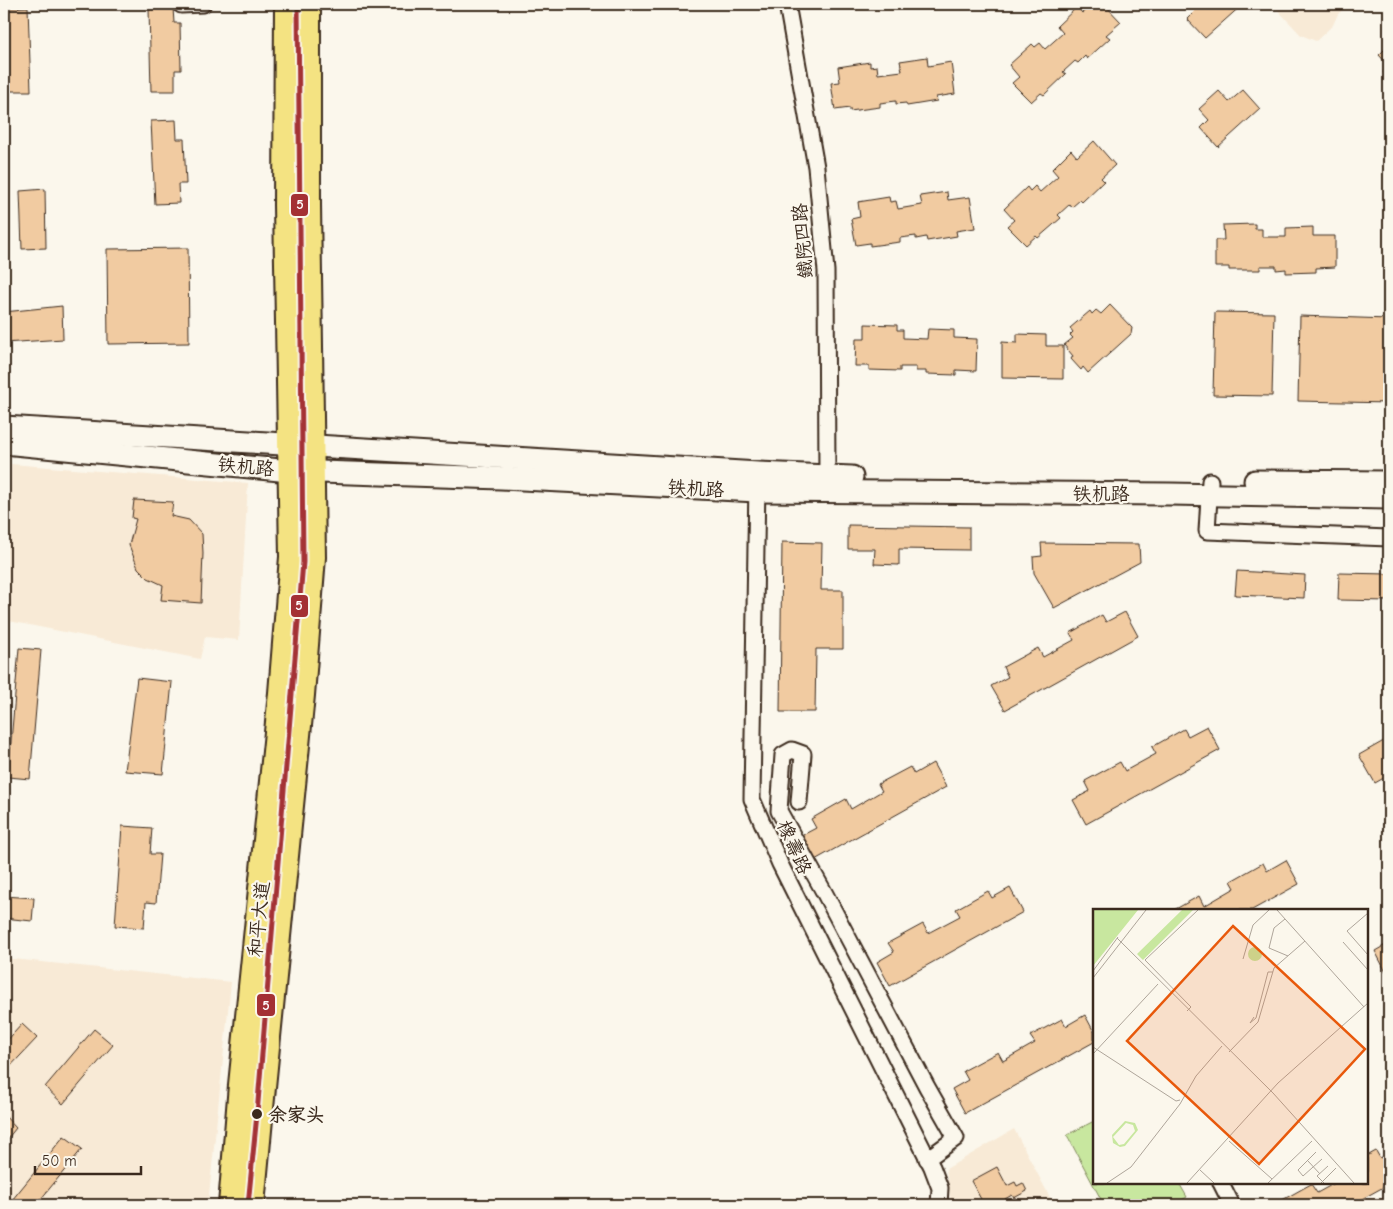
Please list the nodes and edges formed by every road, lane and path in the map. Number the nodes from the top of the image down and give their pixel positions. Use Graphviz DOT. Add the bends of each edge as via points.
graph roads {
  1 [pos="181,4"];
  2 [pos="202,4"];
  3 [pos="287,4"];
  4 [pos="308,4"];
  5 [pos="787,4"];
  6 [pos="4,427"];
  7 [pos="4,443"];
  8 [pos="301,446"];
  9 [pos="301,471"];
  10 [pos="827,477"];
  11 [pos="757,482"];
  12 [pos="1389,482"];
  13 [pos="1209,488"];
  14 [pos="1389,498"];
  15 [pos="1389,538"];
  16 [pos="799,802"];
  17 [pos="927,1159"];
  18 [pos="1222,1184"];
  19 [pos="230,1205"];
  20 [pos="252,1205"];
  21 [pos="938,1205"];
  22 [pos="1232,1205"];
  1 -- 2 [label="street"];
  3 -- 8 [label="main road, 和平大道" via="286,205"];
  4 -- 8 [label="main road, 和平大道" via="308,205"];
  5 -- 10 [label="street, 鐵院四路" via="816,167 826,271"];
  6 -- 8 [label="main road, 铁机路"];
  7 -- 9 [label="main road, 铁机路"];
  8 -- 9 [label="main road, 和平大道"];
  8 -- 11 [label="main road, 铁机路"];
  9 -- 11 [label="main road, 铁机路"];
  9 -- 19 [label="main road, 和平大道"];
  9 -- 20 [label="main road, 和平大道" via="313,558"];
  10 -- 11 [label="main road, 铁机路"];
  10 -- 13 [label="main road, 铁机路" via="1170,479"];
  11 -- 13 [label="main road, 铁机路"];
  11 -- 17 [label="street, 橡壽路" via="752,799 780,864"];
  12 -- 13 [label="main road, 铁机路"];
  13 -- 14 [label="main road, 铁机路"];
  13 -- 15 [label="street" via="1207,531"];
  16 -- 17 [label="street" via="803,754 792,750 783,755 780,811 956,1138"];
  17 -- 21 [label="street, 橡壽路" via="940,1188"];
  18 -- 22 [label="street"];
}
